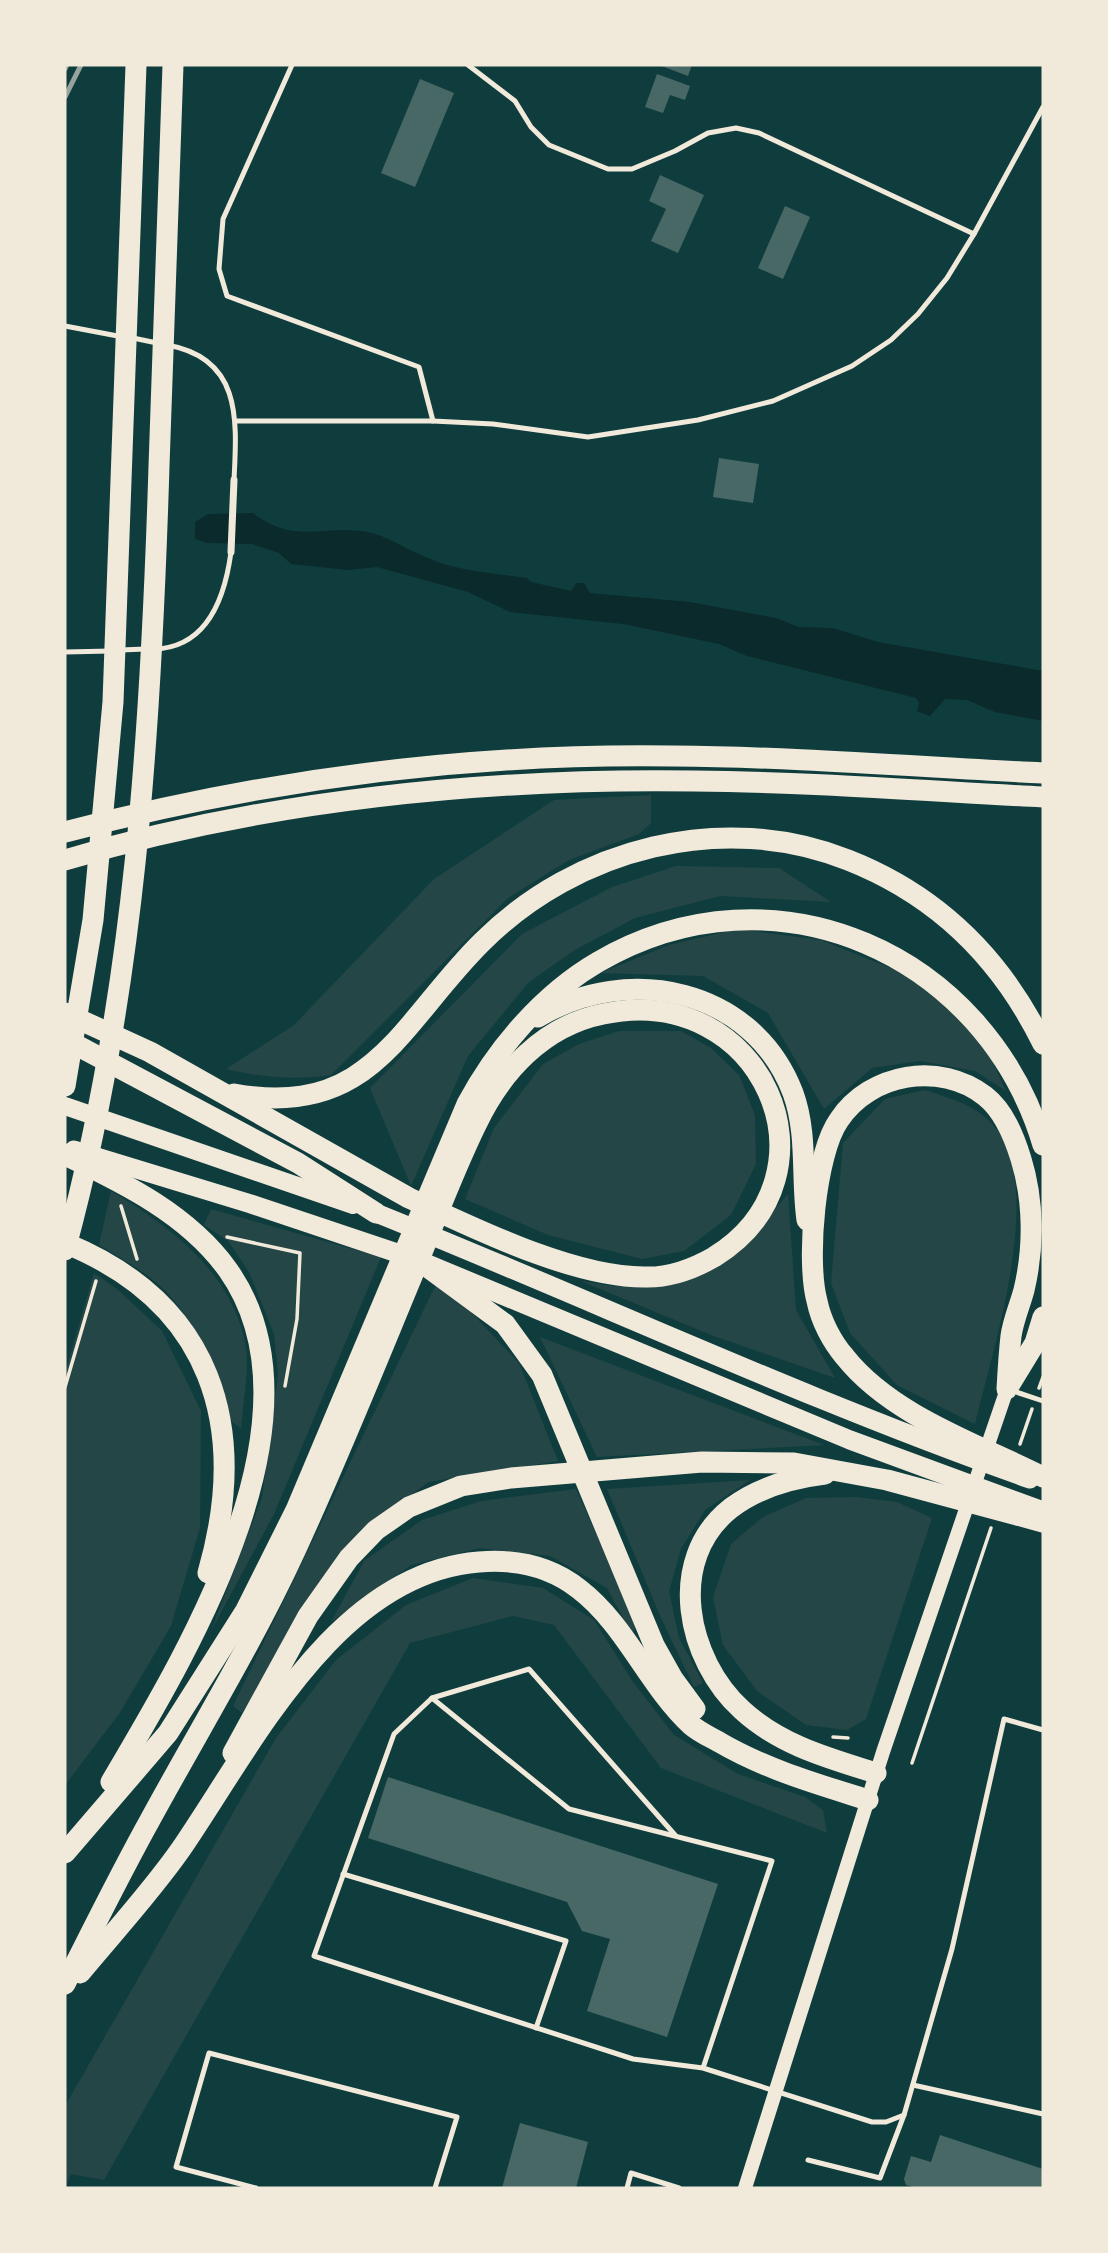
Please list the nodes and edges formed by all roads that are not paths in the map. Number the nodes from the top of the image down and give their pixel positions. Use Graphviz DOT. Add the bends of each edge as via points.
graph roads {
  1 [pos="136,65"];
  2 [pos="173,65"];
  3 [pos="292,65"];
  4 [pos="468,65"];
  5 [pos="1043,107"];
  6 [pos="974,234"];
  7 [pos="65,326"];
  8 [pos="237,421"];
  9 [pos="433,421"];
  10 [pos="234,480"];
  11 [pos="231,552"];
  12 [pos="65,652"];
  13 [pos="1043,773"];
  14 [pos="1043,797"];
  15 [pos="65,832"];
  16 [pos="65,860"];
  17 [pos="65,991"];
  18 [pos="65,1013"];
  19 [pos="522,1028"];
  20 [pos="65,1039"];
  21 [pos="1043,1044"];
  22 [pos="150,1052"];
  23 [pos="65,1086"];
  24 [pos="222,1092"];
  25 [pos="65,1106"];
  26 [pos="1043,1145"];
  27 [pos="65,1148"];
  28 [pos="65,1155"];
  29 [pos="450,1165"];
  30 [pos="376,1213"];
  31 [pos="65,1243"];
  32 [pos="65,1250"];
  33 [pos="812,1257"];
  34 [pos="418,1260"];
  35 [pos="391,1307"];
  36 [pos="1043,1317"];
  37 [pos="1007,1389"];
  38 [pos="1043,1401"];
  39 [pos="846,1471"];
  40 [pos="1043,1477"];
  41 [pos="1043,1484"];
  42 [pos="1043,1511"];
  43 [pos="1043,1521"];
  44 [pos="181,1658"];
  45 [pos="432,1698"];
  46 [pos="1043,1730"];
  47 [pos="730,1748"];
  48 [pos="876,1773"];
  49 [pos="218,1790"];
  50 [pos="868,1800"];
  51 [pos="85,1826"];
  52 [pos="676,1836"];
  53 [pos="65,1853"];
  54 [pos="343,1874"];
  55 [pos="65,1984"];
  56 [pos="65,1991"];
  57 [pos="536,2028"];
  58 [pos="703,2068"];
  59 [pos="913,2085"];
  60 [pos="774,2091"];
  61 [pos="1043,2114"];
  62 [pos="904,2115"];
  63 [pos="808,2160"];
  64 [pos="256,2188"];
  65 [pos="435,2188"];
  66 [pos="626,2188"];
  67 [pos="679,2188"];
  68 [pos="745,2188"];
  1 -- 23 [label="highway" via="112,716 93,920"];
  2 -- 32 [label="highway" via="155,585 141,821 113,1029"];
  3 -- 9 [label="lane" via="223,219 219,269 227,296 419,366"];
  4 -- 6 [label="lane" via="515,101 549,145 608,169 632,169 708,133 736,128 759,133"];
  5 -- 6 [label="lane"];
  6 -- 9 [label="lane" via="940,287 891,340 852,366 773,401 698,420 588,437"];
  7 -- 8 [label="lane" via="180,347 207,359 232,396"];
  8 -- 9 [label="lane"];
  8 -- 10 [label="lane"];
  10 -- 11 [label="street"];
  11 -- 12 [label="lane" via="219,604 190,639 171,648"];
  13 -- 15 [label="highway" via="672,755 529,759 389,770 271,787"];
  14 -- 16 [label="highway" via="693,780 487,786 276,813"];
  17 -- 22 [label="highway"];
  18 -- 22 [label="highway"];
  19 -- 26 [label="highway" via="580,974 654,936 695,926 755,921 831,931 900,960 959,1003 1008,1062"];
  19 -- 29 [label="highway" via="477,1087"];
  19 -- 33 [label="highway" via="590,995 643,987 698,998 747,1028 780,1067 797,1108"];
  20 -- 30 [label="highway" via="298,1163"];
  21 -- 24 [label="highway" via="1017,996 980,948 932,904 896,882 816,849 769,840 705,839 619,856 534,899 482,942 380,1058 344,1084 288,1099"];
  22 -- 24 [label="highway"];
  24 -- 29 [label="highway" via="354,1169 461,1222 581,1266 639,1277 662,1276 699,1265 733,1243 750,1224 776,1170 776,1114 758,1072 719,1032 660,1011 609,1013 559,1029 519,1061 490,1098"];
  25 -- 30 [label="main road"];
  27 -- 34 [label="highway"];
  28 -- 44 [label="highway" via="112,1177 171,1216 214,1252 245,1298 260,1345 263,1397 252,1476 214,1591"];
  29 -- 35 [label="highway"];
  30 -- 41 [label="highway" via="902,1432"];
  31 -- 44 [label="highway" via="146,1288 171,1315 203,1366 216,1400 225,1452 218,1532"];
  33 -- 37 [label="highway" via="822,1164 847,1109 875,1088 907,1077 939,1077 984,1096 1011,1130 1029,1194 1028,1269 1011,1334"];
  33 -- 40 [label="highway" via="817,1302 835,1344 867,1379 913,1413"];
  34 -- 42 [label="highway" via="890,1456"];
  34 -- 47 [label="highway" via="494,1314 524,1347 550,1391 663,1663"];
  35 -- 51 [label="highway" via="234,1632 168,1732"];
  35 -- 55 [label="highway" via="285,1571"];
  36 -- 37 [label="highway" via="1035,1343"];
  37 -- 38 [label="lane"];
  37 -- 48 [label="main road"];
  39 -- 43 [label="highway"];
  39 -- 48 [label="highway" via="788,1480 730,1509 701,1547 691,1588 691,1617 704,1660 741,1710 790,1744"];
  39 -- 49 [label="highway" via="748,1460 511,1478 461,1486 427,1498 362,1543 335,1575 242,1733"];
  44 -- 51 [label="highway"];
  45 -- 52 [label="lane" via="569,1809"];
  45 -- 52 [label="lane" via="529,1669"];
  45 -- 54 [label="lane" via="394,1734"];
  46 -- 59 [label="lane" via="1004,1719 952,1949"];
  47 -- 49 [label="highway" via="692,1726 580,1589 531,1564 485,1561 444,1567 418,1577 348,1622 304,1671"];
  47 -- 50 [label="highway" via="765,1766"];
  48 -- 50 [label="main road"];
  49 -- 56 [label="highway" via="180,1850"];
  50 -- 60 [label="main road"];
  51 -- 53 [label="highway"];
  52 -- 58 [label="lane" via="772,1861"];
  54 -- 57 [label="lane" via="314,1956"];
  54 -- 57 [label="lane" via="566,1941"];
  57 -- 58 [label="lane" via="633,2059"];
  58 -- 60 [label="lane"];
  59 -- 61 [label="lane"];
  59 -- 62 [label="lane"];
  60 -- 62 [label="lane" via="872,2122"];
  60 -- 68 [label="main road"];
  62 -- 63 [label="lane" via="880,2178"];
  64 -- 65 [label="lane" via="176,2167 209,2053 457,2117"];
  66 -- 67 [label="lane" via="631,2173"];
}
